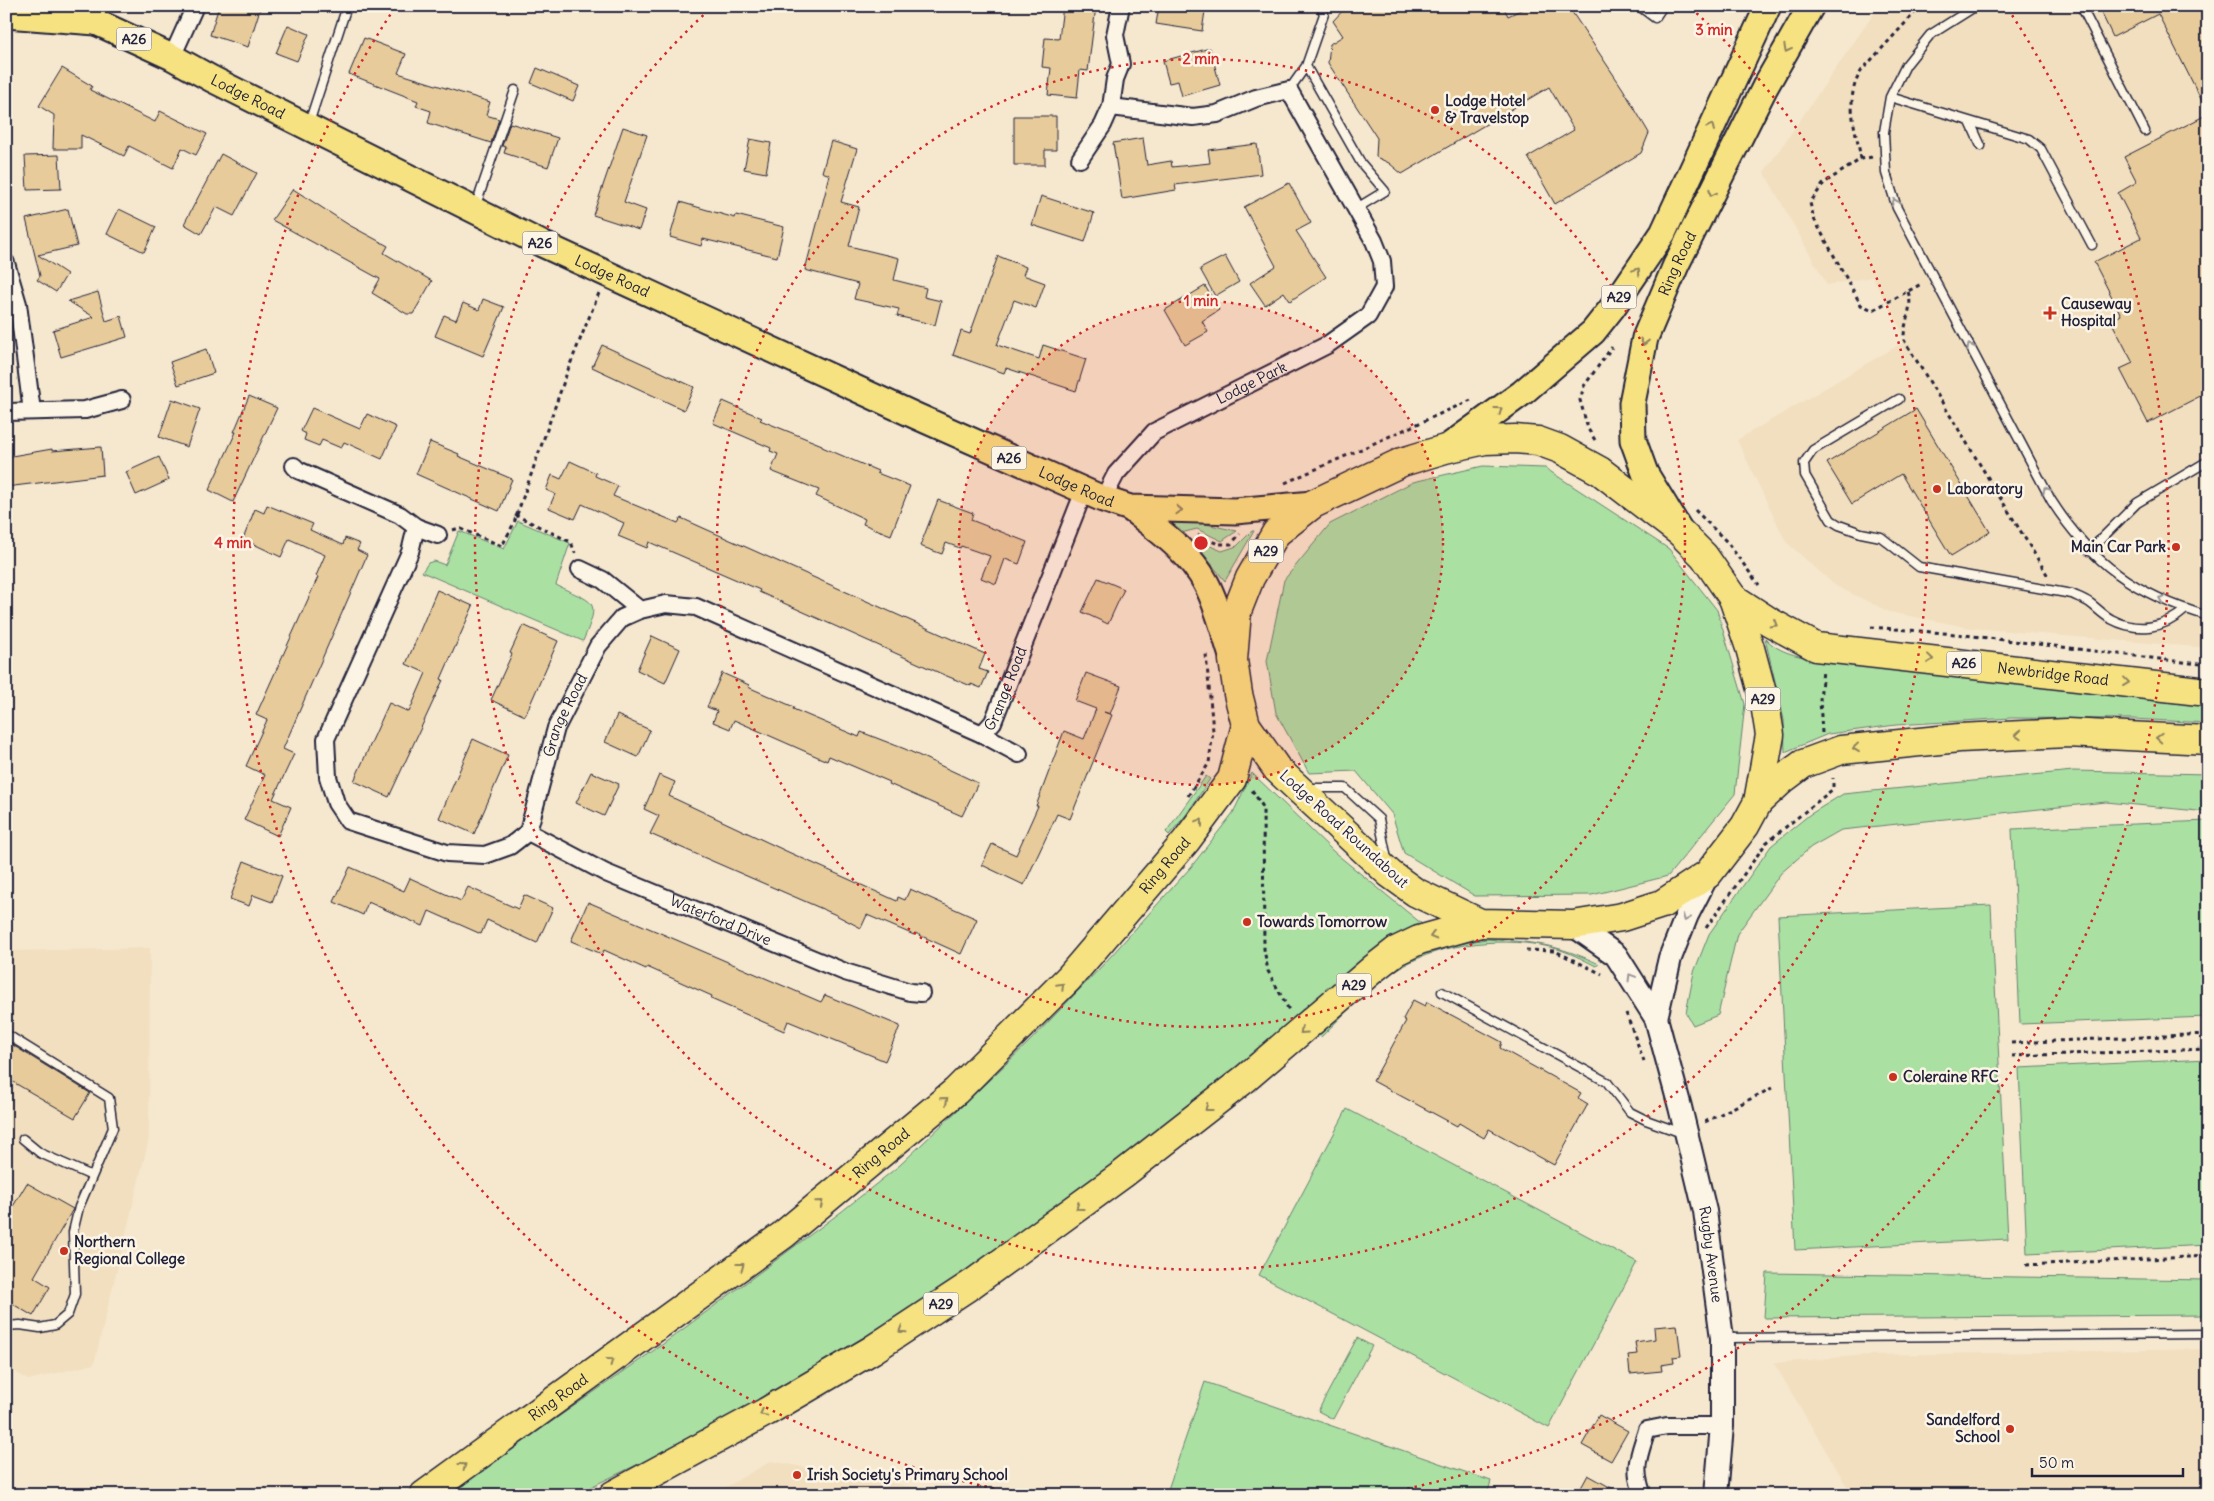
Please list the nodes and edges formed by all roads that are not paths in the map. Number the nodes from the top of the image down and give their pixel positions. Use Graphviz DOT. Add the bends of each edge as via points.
graph roads {
  1 [pos="195,6"];
  2 [pos="347,6"];
  3 [pos="1122,6"];
  4 [pos="1321,6"];
  5 [pos="1639,6"];
  6 [pos="1663,6"];
  7 [pos="1768,6"];
  8 [pos="1811,6"];
  9 [pos="1976,6"];
  10 [pos="2081,6"];
  11 [pos="88,14"];
  12 [pos="6,15"];
  13 [pos="172,57"];
  14 [pos="1306,66"];
  15 [pos="515,90"];
  16 [pos="1289,90"];
  17 [pos="1890,97"];
  18 [pos="1111,107"];
  19 [pos="1970,122"];
  20 [pos="308,127"];
  21 [pos="2145,131"];
  22 [pos="1981,146"];
  23 [pos="1080,158"];
  24 [pos="1357,208"];
  25 [pos="475,210"];
  26 [pos="2092,245"];
  27 [pos="6,263"];
  28 [pos="1899,399"];
  29 [pos="122,400"];
  30 [pos="6,412"];
  31 [pos="32,412"];
  32 [pos="1445,449"];
  33 [pos="2208,461"];
  34 [pos="294,466"];
  35 [pos="1093,495"];
  36 [pos="1313,504"];
  37 [pos="1130,508"];
  38 [pos="416,528"];
  39 [pos="1681,533"];
  40 [pos="438,535"];
  41 [pos="2089,550"];
  42 [pos="580,569"];
  43 [pos="1733,598"];
  44 [pos="2186,609"];
  45 [pos="640,610"];
  46 [pos="2208,616"];
  47 [pos="1233,660"];
  48 [pos="2208,692"];
  49 [pos="1246,725"];
  50 [pos="982,734"];
  51 [pos="2208,740"];
  52 [pos="1019,754"];
  53 [pos="1758,802"];
  54 [pos="528,832"];
  55 [pos="1708,874"];
  56 [pos="1480,923"];
  57 [pos="1573,925"];
  58 [pos="1442,992"];
  59 [pos="921,993"];
  60 [pos="1656,1018"];
  61 [pos="6,1034"];
  62 [pos="1694,1129"];
  63 [pos="23,1139"];
  64 [pos="92,1176"];
  65 [pos="6,1326"];
  66 [pos="2208,1334"];
  67 [pos="1722,1338"];
  68 [pos="1722,1426"];
  69 [pos="424,1495"];
  70 [pos="613,1495"];
  71 [pos="1643,1495"];
  72 [pos="1716,1495"];
  1 -- 13 [label="street"];
  2 -- 20 [label="lane"];
  3 -- 18 [label="street" via="1115,34 1121,64"];
  4 -- 14 [label="lane" via="1324,14"];
  5 -- 6 [label="lane" via="1655,18"];
  32 -- 7 [label="main road, Ring Road / A29, one-way" via="1522,393 1593,332 1612,308 1663,233"];
  8 -- 39 [label="main road, Ring Road / A29, one-way" via="1765,88 1676,265 1645,338 1632,403 1633,440 1645,473"];
  9 -- 17 [label="lane" via="1930,35 1906,65"];
  10 -- 21 [label="lane"];
  11 -- 12 [label="main road, A26"];
  11 -- 13 [label="main road, Lodge Road / A26"];
  13 -- 20 [label="main road, Lodge Road / A26"];
  14 -- 16 [label="lane"];
  14 -- 24 [label="lane" via="1361,163 1385,192"];
  15 -- 25 [label="lane"];
  16 -- 18 [label="street" via="1256,98 1217,114 1193,117"];
  16 -- 24 [label="street, Lodge Park"];
  17 -- 19 [label="lane"];
  41 -- 17 [label="lane, one-way" via="2065,522 2052,500 1897,208 1886,173 1884,132"];
  18 -- 23 [label="street" via="1103,125"];
  19 -- 22 [label="lane"];
  19 -- 26 [label="lane" via="2029,139 2041,149"];
  20 -- 25 [label="main road, Lodge Road / A26"];
  24 -- 35 [label="street, Lodge Park" via="1382,261 1384,287 1368,316 1327,346 1154,432"];
  25 -- 35 [label="main road, Lodge Road / A26" via="608,275"];
  27 -- 31 [label="street" via="18,304"];
  28 -- 44 [label="lane" via="1813,450 1804,463 1805,475 1831,520 1880,537 1919,567 2072,594 2125,625 2146,628 2164,624"];
  29 -- 31 [label="street" via="85,410"];
  30 -- 31 [label="street"];
  32 -- 36 [label="highway, Lodge Road Roundabout / A29" via="1402,462"];
  32 -- 39 [label="highway, Lodge Road Roundabout / A29" via="1485,440 1538,441 1600,471"];
  33 -- 41 [label="lane" via="2136,503"];
  34 -- 38 [label="street" via="400,515"];
  35 -- 37 [label="main road, Lodge Road / A26"];
  35 -- 50 [label="street, Grange Road" via="1020,648 993,722"];
  37 -- 36 [label="main road, Lodge Road / A26, one-way" via="1242,512"];
  36 -- 47 [label="highway, Lodge Road Roundabout / A29" via="1276,533 1250,578 1237,611"];
  37 -- 47 [label="main road, Lodge Road / A26" via="1172,542 1206,582"];
  38 -- 40 [label="street"];
  38 -- 54 [label="street" via="410,552 326,739 328,777 336,803 348,821 447,853 485,855 510,846"];
  39 -- 43 [label="highway, Lodge Road Roundabout / A29" via="1710,563"];
  44 -- 41 [label="lane, one-way" via="2128,583"];
  42 -- 45 [label="street" via="603,580"];
  43 -- 48 [label="highway, Newbridge Road / A26, one-way" via="1816,647"];
  43 -- 53 [label="highway, Lodge Road Roundabout / A29" via="1765,704 1770,735"];
  44 -- 46 [label="lane"];
  45 -- 50 [label="street, Grange Road" via="666,604 696,607"];
  45 -- 54 [label="street, Grange Road" via="622,618 598,646 556,728"];
  47 -- 49 [label="highway, Lodge Road Roundabout / A29"];
  49 -- 56 [label="highway, Lodge Road Roundabout / A29" via="1277,769 1390,874 1414,892"];
  69 -- 49 [label="highway, Ring Road / A29, one-way" via="783,1235 956,1091 1068,978 1186,841 1232,779"];
  50 -- 52 [label="street"];
  51 -- 53 [label="highway, one-way" via="2067,733 1959,738 1841,750 1803,764"];
  53 -- 55 [label="highway, Lodge Road Roundabout / A29" via="1745,826"];
  54 -- 59 [label="street, Waterford Drive" via="606,873 845,972"];
  55 -- 57 [label="highway, Lodge Road Roundabout / A29" via="1662,904 1622,917"];
  55 -- 60 [label="street, Rugby Avenue, one-way" via="1670,958"];
  56 -- 57 [label="highway, Lodge Road Roundabout / A29"];
  56 -- 70 [label="highway, A29, one-way" via="1419,940 1396,951 1246,1078 1124,1174 972,1284 872,1350"];
  60 -- 57 [label="street, Rugby Avenue, one-way" via="1616,955"];
  58 -- 62 [label="lane" via="1607,1082 1630,1112 1646,1120"];
  60 -- 62 [label="street, Rugby Avenue"];
  61 -- 64 [label="lane" via="109,1098 113,1128"];
  62 -- 67 [label="street, Rugby Avenue"];
  63 -- 64 [label="lane" via="40,1153"];
  64 -- 65 [label="lane" via="72,1232 75,1294 68,1314 55,1325 40,1328"];
  66 -- 67 [label="lane"];
  67 -- 68 [label="street, Rugby Avenue"];
  68 -- 71 [label="street" via="1667,1426 1647,1430 1636,1466"];
  68 -- 72 [label="street, Rugby Avenue"];
}
